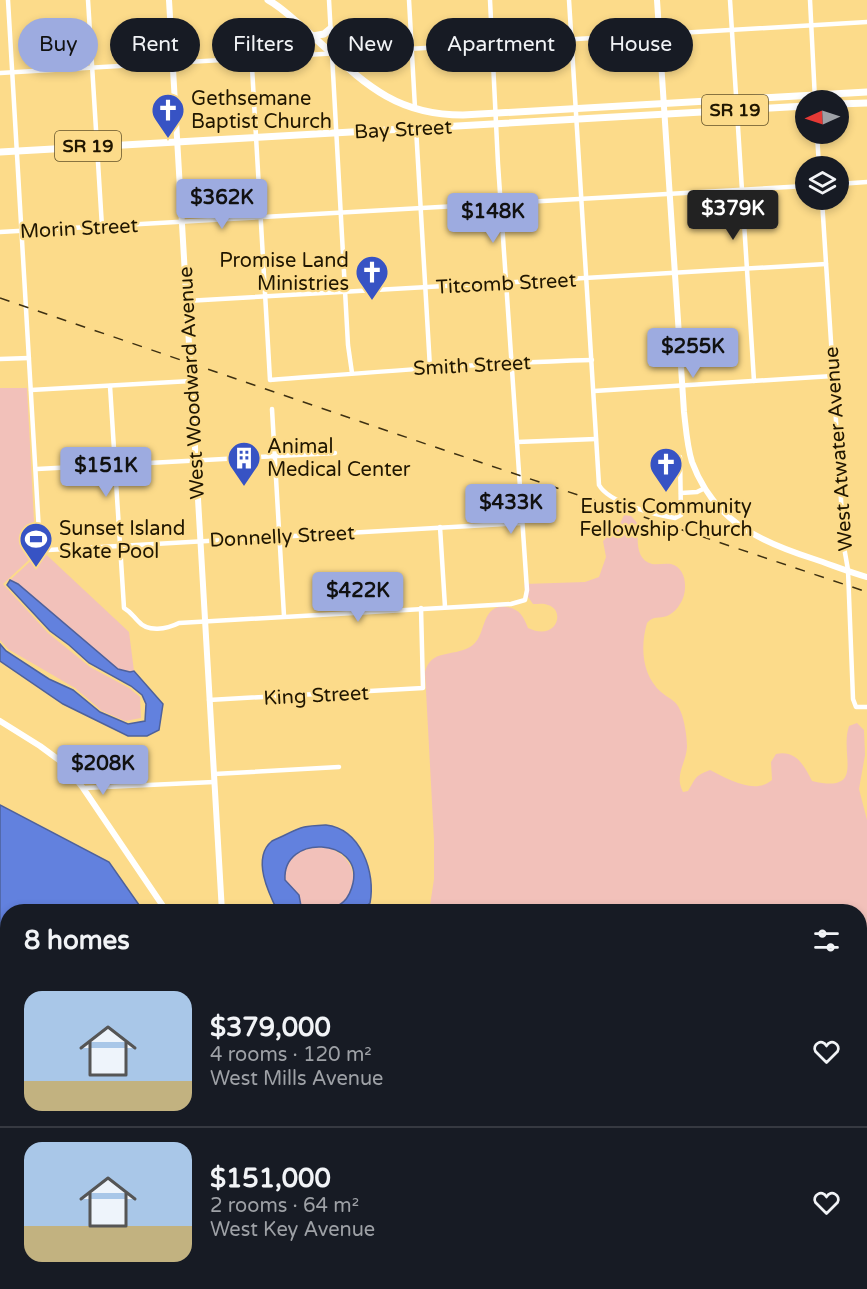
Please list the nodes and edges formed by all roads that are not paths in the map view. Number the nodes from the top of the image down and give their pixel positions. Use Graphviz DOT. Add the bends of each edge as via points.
graph roads {
  1 [pos="8,0"];
  2 [pos="88,0"];
  3 [pos="169,0"];
  4 [pos="268,0"];
  5 [pos="329,0"];
  6 [pos="410,0"];
  7 [pos="490,0"];
  8 [pos="569,0"];
  9 [pos="657,0"];
  10 [pos="730,0"];
  11 [pos="810,0"];
  12 [pos="89,18"];
  13 [pos="170,18"];
  14 [pos="292,18"];
  15 [pos="330,18"];
  16 [pos="411,18"];
  17 [pos="491,18"];
  18 [pos="570,18"];
  19 [pos="658,18"];
  20 [pos="867,22"];
  21 [pos="811,25"];
  22 [pos="732,30"];
  23 [pos="693,32"];
  24 [pos="315,38"];
  25 [pos="327,49"];
  26 [pos="12,72"];
  27 [pos="18,72"];
  28 [pos="92,72"];
  29 [pos="173,72"];
  30 [pos="252,72"];
  31 [pos="333,72"];
  32 [pos="353,72"];
  33 [pos="413,72"];
  34 [pos="493,72"];
  35 [pos="573,72"];
  36 [pos="661,72"];
  37 [pos="0,73"];
  38 [pos="815,90"];
  39 [pos="867,92"];
  40 [pos="849,94"];
  41 [pos="795,98"];
  42 [pos="735,99"];
  43 [pos="867,103"];
  44 [pos="663,104"];
  45 [pos="849,104"];
  46 [pos="795,107"];
  47 [pos="415,109"];
  48 [pos="575,109"];
  49 [pos="736,110"];
  50 [pos="495,113"];
  51 [pos="664,114"];
  52 [pos="576,119"];
  53 [pos="496,124"];
  54 [pos="416,128"];
  55 [pos="336,132"];
  56 [pos="256,136"];
  57 [pos="176,141"];
  58 [pos="97,146"];
  59 [pos="17,151"];
  60 [pos="0,152"];
  61 [pos="867,182"];
  62 [pos="849,183"];
  63 [pos="795,187"];
  64 [pos="741,190"];
  65 [pos="668,193"];
  66 [pos="581,199"];
  67 [pos="501,203"];
  68 [pos="421,208"];
  69 [pos="823,210"];
  70 [pos="342,213"];
  71 [pos="262,217"];
  72 [pos="181,222"];
  73 [pos="102,227"];
  74 [pos="22,231"];
  75 [pos="0,232"];
  76 [pos="826,264"];
  77 [pos="746,269"];
  78 [pos="674,273"];
  79 [pos="586,278"];
  80 [pos="506,283"];
  81 [pos="425,287"];
  82 [pos="346,292"];
  83 [pos="266,297"];
  84 [pos="186,301"];
  85 [pos="29,358"];
  86 [pos="0,359"];
  87 [pos="592,360"];
  88 [pos="511,363"];
  89 [pos="430,368"];
  90 [pos="352,373"];
  91 [pos="833,376"];
  92 [pos="190,381"];
  93 [pos="754,381"];
  94 [pos="682,385"];
  95 [pos="110,386"];
  96 [pos="31,390"];
  97 [pos="594,391"];
  98 [pos="272,409"];
  99 [pos="596,439"];
  100 [pos="517,442"];
  101 [pos="335,453"];
  102 [pos="275,456"];
  103 [pos="680,457"];
  104 [pos="195,461"];
  105 [pos="115,465"];
  106 [pos="37,469"];
  107 [pos="705,488"];
  108 [pos="681,493"];
  109 [pos="522,523"];
  110 [pos="440,527"];
  111 [pos="280,536"];
  112 [pos="200,540"];
  113 [pos="120,546"];
  114 [pos="848,570"];
  115 [pos="867,576"];
  116 [pos="445,607"];
  117 [pos="420,608"];
  118 [pos="284,616"];
  119 [pos="205,621"];
  120 [pos="209,700"];
  121 [pos="867,707"];
  122 [pos="0,721"];
  123 [pos="339,767"];
  124 [pos="214,774"];
  125 [pos="214,782"];
  126 [pos="83,788"];
  127 [pos="162,904"];
  128 [pos="222,904"];
  1 -- 26 [label="street"];
  2 -- 12 [label="street"];
  3 -- 13 [label="street, West Woodward Avenue"];
  4 -- 14 [label="main road, SR 19"];
  5 -- 15 [label="street"];
  6 -- 16 [label="street"];
  7 -- 17 [label="street"];
  8 -- 18 [label="street"];
  9 -- 19 [label="street"];
  10 -- 22 [label="street"];
  11 -- 21 [label="street"];
  20 -- 21 [label="street"];
  21 -- 22 [label="street"];
  21 -- 38 [label="street"];
  22 -- 23 [label="street"];
  22 -- 42 [label="street"];
  24 -- 25 [label="main road, SR 19"];
  26 -- 27 [label="street"];
  26 -- 37 [label="street"];
  26 -- 59 [label="street"];
  28 -- 58 [label="street"];
  29 -- 57 [label="street, West Woodward Avenue"];
  30 -- 56 [label="street"];
  31 -- 55 [label="street"];
  32 -- 47 [label="main road, SR 19" via="388,98"];
  33 -- 47 [label="street"];
  34 -- 50 [label="street"];
  35 -- 48 [label="street"];
  36 -- 44 [label="street"];
  39 -- 40 [label="main road, Bay Street / SR 19"];
  41 -- 42 [label="main road, Bay Street / SR 19"];
  42 -- 44 [label="main road, Bay Street / SR 19"];
  42 -- 49 [label="street"];
  43 -- 45 [label="main road"];
  44 -- 48 [label="main road, Bay Street / SR 19"];
  44 -- 51 [label="street"];
  46 -- 49 [label="main road, Bay Street / SR 19"];
  47 -- 50 [label="main road, Bay Street / SR 19" via="456,115"];
  48 -- 50 [label="main road, Bay Street / SR 19"];
  48 -- 52 [label="street"];
  49 -- 51 [label="main road, Bay Street / SR 19"];
  49 -- 64 [label="street"];
  50 -- 53 [label="street"];
  51 -- 52 [label="main road, Bay Street / SR 19"];
  51 -- 65 [label="street"];
  52 -- 53 [label="main road, Bay Street / SR 19"];
  52 -- 66 [label="street"];
  53 -- 54 [label="main road, Bay Street / SR 19"];
  53 -- 67 [label="street"];
  54 -- 55 [label="main road, Bay Street / SR 19"];
  54 -- 68 [label="street"];
  55 -- 56 [label="main road, Bay Street / SR 19"];
  55 -- 70 [label="street"];
  56 -- 57 [label="main road, Bay Street / SR 19"];
  56 -- 71 [label="street"];
  57 -- 58 [label="main road, Bay Street / SR 19"];
  57 -- 72 [label="street, West Woodward Avenue"];
  58 -- 59 [label="main road, Bay Street / SR 19"];
  58 -- 73 [label="street"];
  59 -- 60 [label="main road, Bay Street / SR 19"];
  59 -- 74 [label="street"];
  61 -- 62 [label="street"];
  63 -- 64 [label="street, Morin Street"];
  64 -- 65 [label="street, Morin Street"];
  64 -- 77 [label="street"];
  65 -- 66 [label="street, Morin Street"];
  65 -- 78 [label="street"];
  66 -- 67 [label="street, Morin Street"];
  66 -- 79 [label="street"];
  67 -- 68 [label="street, Morin Street"];
  67 -- 80 [label="street"];
  68 -- 70 [label="street, Morin Street"];
  68 -- 81 [label="street"];
  69 -- 76 [label="street, West Atwater Avenue"];
  70 -- 71 [label="street, Morin Street"];
  70 -- 82 [label="street"];
  71 -- 72 [label="street, Morin Street"];
  71 -- 83 [label="street"];
  72 -- 73 [label="street, Morin Street"];
  72 -- 84 [label="street, West Woodward Avenue"];
  73 -- 74 [label="street, Morin Street"];
  74 -- 75 [label="street, Morin Street"];
  74 -- 85 [label="street"];
  76 -- 77 [label="street, Titcomb Street"];
  76 -- 91 [label="street, West Atwater Avenue"];
  77 -- 78 [label="street, Titcomb Street"];
  77 -- 93 [label="street"];
  78 -- 79 [label="street, Titcomb Street"];
  78 -- 94 [label="street"];
  79 -- 80 [label="street, Titcomb Street"];
  79 -- 87 [label="street"];
  80 -- 81 [label="street, Titcomb Street"];
  80 -- 88 [label="street"];
  81 -- 82 [label="street, Titcomb Street"];
  81 -- 89 [label="street"];
  82 -- 83 [label="street, Titcomb Street"];
  82 -- 90 [label="street"];
  83 -- 84 [label="street, Titcomb Street"];
  83 -- 90 [label="street, Smith Street" via="270,380"];
  84 -- 92 [label="street, West Woodward Avenue"];
  85 -- 86 [label="street"];
  85 -- 96 [label="street"];
  87 -- 88 [label="street, Smith Street"];
  87 -- 97 [label="street"];
  88 -- 89 [label="street, Smith Street"];
  88 -- 100 [label="street"];
  89 -- 90 [label="street, Smith Street"];
  91 -- 93 [label="street"];
  91 -- 114 [label="street, West Atwater Avenue"];
  92 -- 95 [label="street"];
  92 -- 104 [label="street, West Woodward Avenue"];
  93 -- 94 [label="street"];
  94 -- 97 [label="street"];
  94 -- 107 [label="street" via="687,442"];
  95 -- 96 [label="street"];
  95 -- 105 [label="street"];
  96 -- 106 [label="street"];
  97 -- 99 [label="street"];
  98 -- 102 [label="street"];
  99 -- 100 [label="street"];
  99 -- 108 [label="street" via="599,485 603,492 675,518 681,515"];
  100 -- 109 [label="street"];
  101 -- 102 [label="street"];
  102 -- 104 [label="street"];
  102 -- 111 [label="street"];
  103 -- 108 [label="street"];
  104 -- 105 [label="street"];
  104 -- 112 [label="street, West Woodward Avenue"];
  105 -- 106 [label="street"];
  105 -- 113 [label="street"];
  106 -- 113 [label="street, Donnelly Street" via="43,548"];
  107 -- 108 [label="street"];
  107 -- 114 [label="street" via="733,521 756,537"];
  109 -- 110 [label="street, Donnelly Street"];
  109 -- 116 [label="street" via="525,600"];
  110 -- 111 [label="street, Donnelly Street"];
  110 -- 116 [label="street"];
  111 -- 112 [label="street, Donnelly Street"];
  111 -- 118 [label="street"];
  112 -- 113 [label="street, Donnelly Street"];
  112 -- 119 [label="street, West Woodward Avenue"];
  113 -- 119 [label="street" via="124,608 147,627"];
  114 -- 115 [label="street"];
  114 -- 121 [label="street, West Atwater Avenue" via="853,699 856,707"];
  116 -- 117 [label="street"];
  117 -- 118 [label="street"];
  117 -- 120 [label="street, King Street" via="423,688"];
  118 -- 119 [label="street"];
  119 -- 120 [label="street, West Woodward Avenue"];
  120 -- 124 [label="street, West Woodward Avenue"];
  122 -- 126 [label="street" via="58,758"];
  123 -- 124 [label="street"];
  124 -- 125 [label="street, West Woodward Avenue"];
  125 -- 126 [label="street"];
  125 -- 128 [label="street, West Woodward Avenue"];
  126 -- 127 [label="street"];
}
